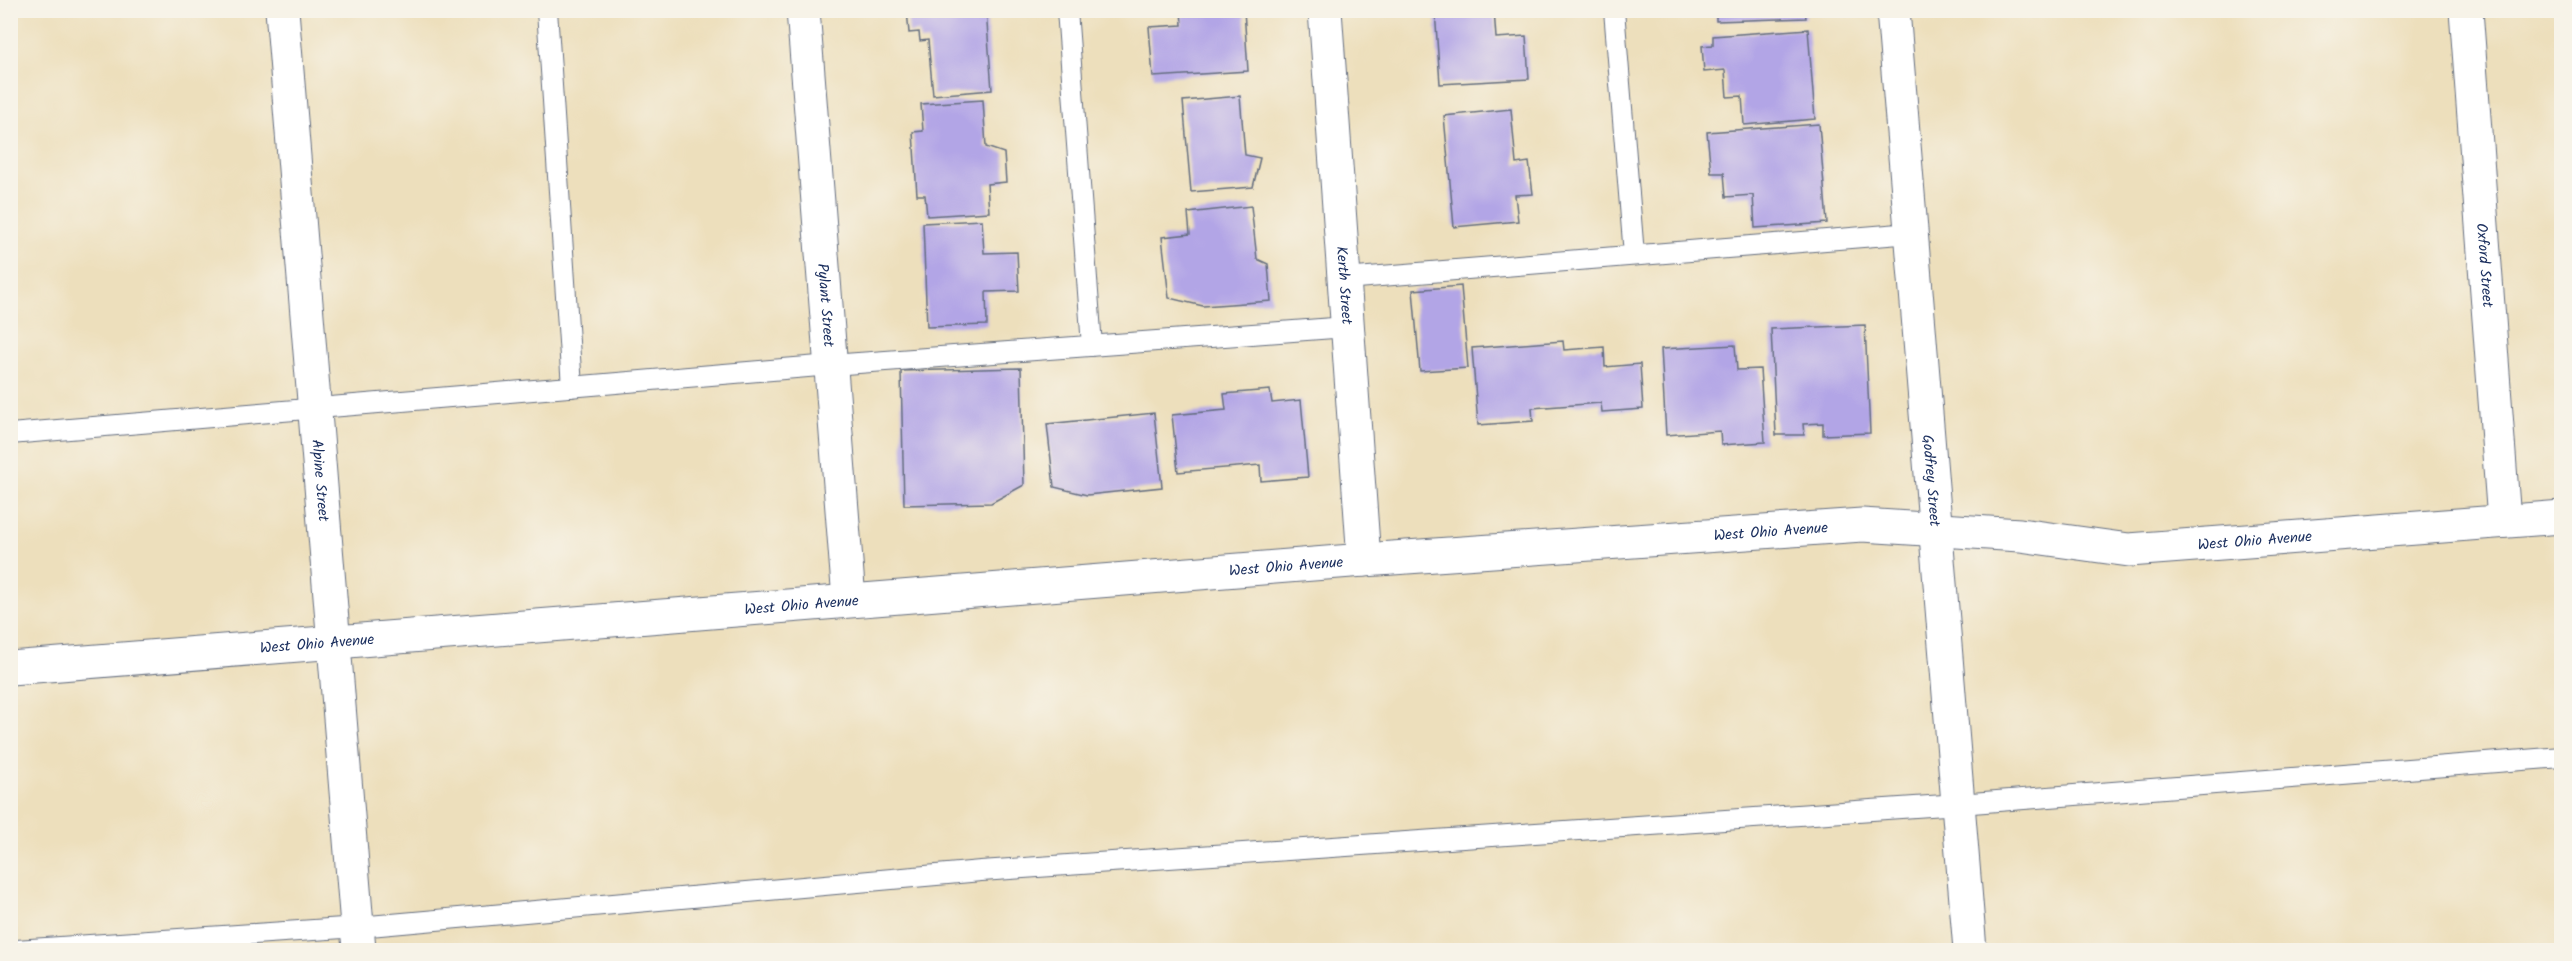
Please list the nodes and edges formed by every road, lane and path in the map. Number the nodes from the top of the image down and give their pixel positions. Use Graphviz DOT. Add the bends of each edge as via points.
graph roads {
  1 [pos="282,10"];
  2 [pos="547,10"];
  3 [pos="803,10"];
  4 [pos="1067,10"];
  5 [pos="1325,10"];
  6 [pos="1614,10"];
  7 [pos="1893,10"];
  8 [pos="2466,10"];
  9 [pos="1912,233"];
  10 [pos="1634,255"];
  11 [pos="1344,279"];
  12 [pos="1347,327"];
  13 [pos="1092,346"];
  14 [pos="831,365"];
  15 [pos="572,387"];
  16 [pos="315,409"];
  17 [pos="10,428"];
  18 [pos="11,434"];
  19 [pos="2562,517"];
  20 [pos="2504,521"];
  21 [pos="1937,531"];
  22 [pos="1364,560"];
  23 [pos="849,600"];
  24 [pos="334,642"];
  25 [pos="10,668"];
  26 [pos="2562,758"];
  27 [pos="1959,804"];
  28 [pos="358,939"];
  29 [pos="16,951"];
  30 [pos="1970,951"];
  1 -- 16 [label="street, Alpine Street"];
  2 -- 15 [label="lane"];
  3 -- 14 [label="street, Pylant Street"];
  4 -- 13 [label="lane"];
  5 -- 11 [label="street, Kerth Street"];
  6 -- 10 [label="lane"];
  7 -- 9 [label="street, Godfrey Street"];
  8 -- 20 [label="street, Oxford Street"];
  9 -- 10 [label="lane"];
  9 -- 21 [label="street, Godfrey Street"];
  10 -- 11 [label="lane"];
  11 -- 12 [label="street, Kerth Street"];
  12 -- 13 [label="lane"];
  12 -- 22 [label="street, Kerth Street"];
  13 -- 14 [label="lane"];
  14 -- 15 [label="lane"];
  14 -- 23 [label="street, Pylant Street"];
  15 -- 16 [label="lane"];
  16 -- 18 [label="lane"];
  16 -- 24 [label="street, Alpine Street"];
  17 -- 18 [label="lane"];
  19 -- 20 [label="street, West Ohio Avenue"];
  20 -- 21 [label="street, West Ohio Avenue" via="2129,550 2020,535"];
  21 -- 22 [label="street, West Ohio Avenue" via="1862,525"];
  21 -- 27 [label="street, Godfrey Street"];
  22 -- 23 [label="street, West Ohio Avenue"];
  23 -- 24 [label="street, West Ohio Avenue"];
  24 -- 25 [label="street, West Ohio Avenue"];
  24 -- 28 [label="street, Alpine Street"];
  26 -- 27 [label="lane"];
  27 -- 28 [label="lane" via="981,871"];
  27 -- 30 [label="street, Godfrey Street"];
  28 -- 29 [label="lane"];
}
